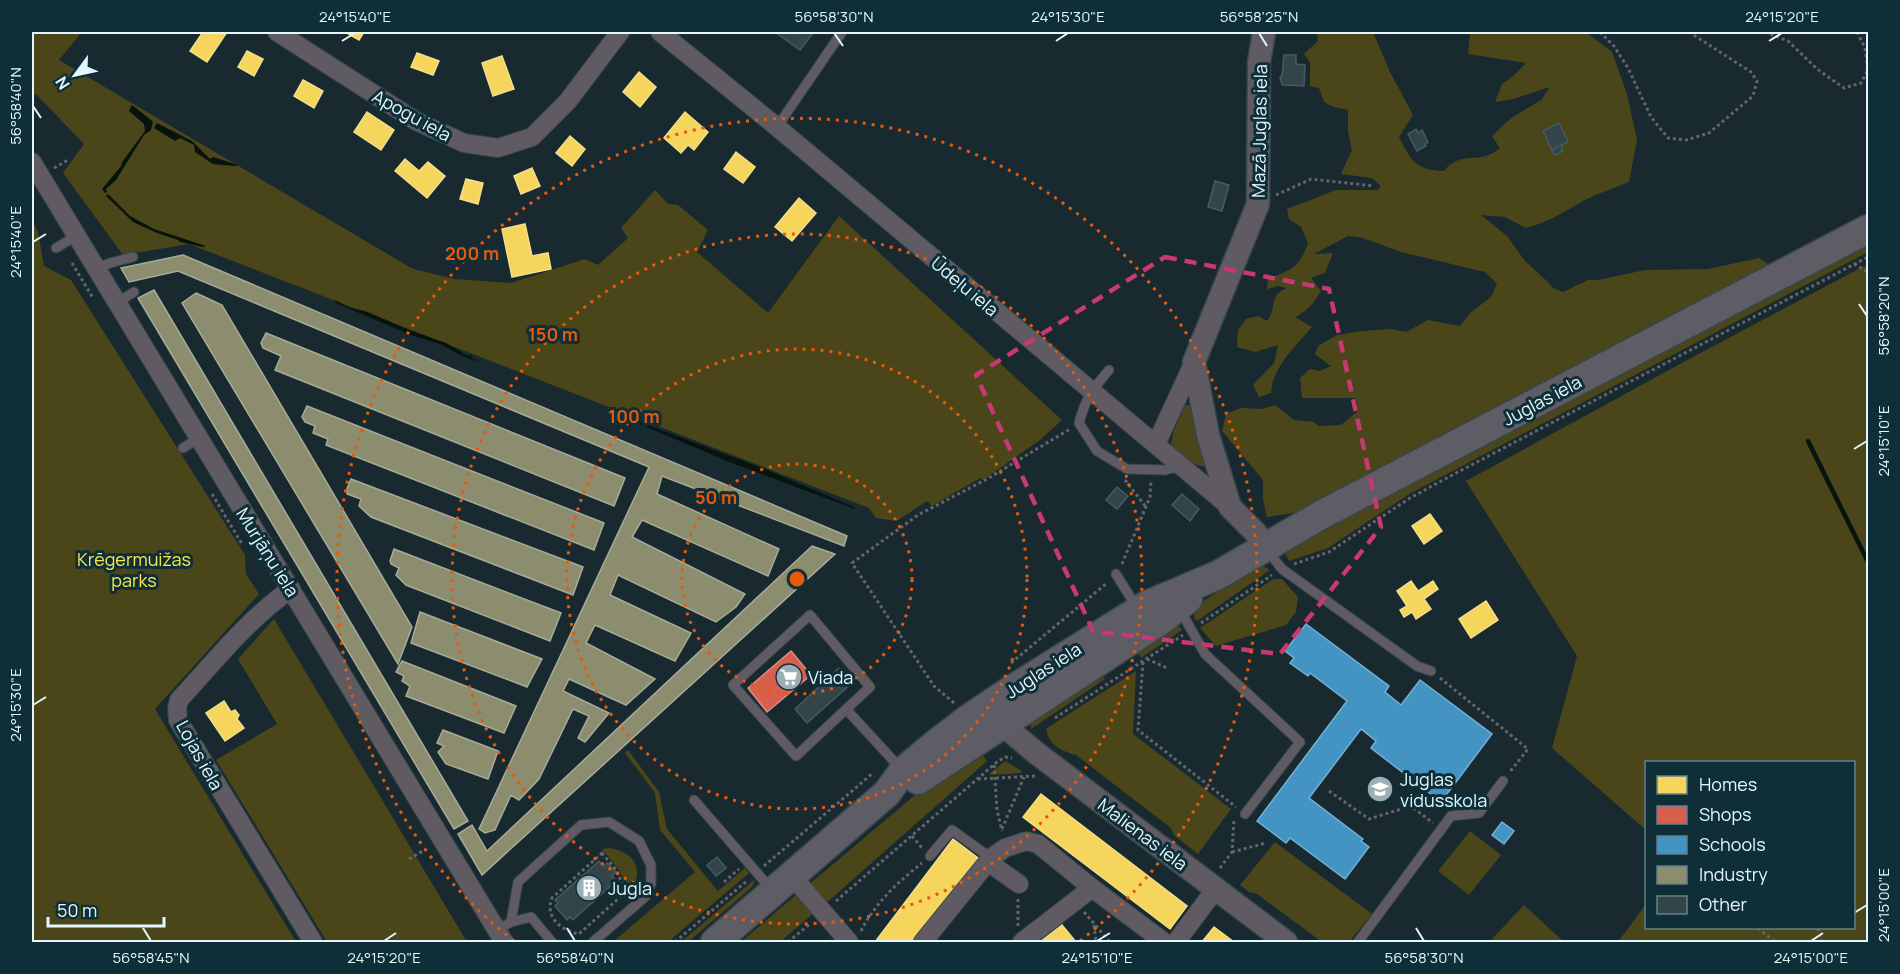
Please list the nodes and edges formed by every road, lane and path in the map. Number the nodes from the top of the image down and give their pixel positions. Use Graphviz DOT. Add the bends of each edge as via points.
graph roads {
  1 [pos="277,32"];
  2 [pos="621,32"];
  3 [pos="660,32"];
  4 [pos="842,32"];
  5 [pos="1264,32"];
  6 [pos="1600,32"];
  7 [pos="1689,32"];
  8 [pos="1765,32"];
  9 [pos="1857,32"];
  10 [pos="1869,70"];
  11 [pos="777,127"];
  12 [pos="68,160"];
  13 [pos="32,162"];
  14 [pos="52,169"];
  15 [pos="1374,186"];
  16 [pos="1258,204"];
  17 [pos="1869,229"];
  18 [pos="76,236"];
  19 [pos="56,248"];
  20 [pos="133,257"];
  21 [pos="1869,257"];
  22 [pos="1854,264"];
  23 [pos="96,269"];
  24 [pos="1869,272"];
  25 [pos="134,292"];
  26 [pos="117,303"];
  27 [pos="1194,362"];
  28 [pos="1109,370"];
  29 [pos="1091,392"];
  30 [pos="1079,423"];
  31 [pos="199,438"];
  32 [pos="1156,444"];
  33 [pos="183,448"];
  34 [pos="1181,466"];
  35 [pos="1122,475"];
  36 [pos="1146,507"];
  37 [pos="1230,507"];
  38 [pos="1273,558"];
  39 [pos="1116,574"];
  40 [pos="1218,575"];
  41 [pos="291,589"];
  42 [pos="1138,610"];
  43 [pos="1185,618"];
  44 [pos="1147,659"];
  45 [pos="1143,662"];
  46 [pos="1169,669"];
  47 [pos="1431,671"];
  48 [pos="846,709"];
  49 [pos="984,713"];
  50 [pos="1053,719"];
  51 [pos="1012,758"];
  52 [pos="994,765"];
  53 [pos="894,774"];
  54 [pos="1036,776"];
  55 [pos="1024,777"];
  56 [pos="978,778"];
  57 [pos="995,778"];
  58 [pos="1503,781"];
  59 [pos="1329,791"];
  60 [pos="694,800"];
  61 [pos="1242,812"];
  62 [pos="1442,829"];
  63 [pos="1266,843"];
  64 [pos="426,849"];
  65 [pos="996,850"];
  66 [pos="1232,852"];
  67 [pos="930,856"];
  68 [pos="409,859"];
  69 [pos="747,862"];
  70 [pos="774,880"];
  71 [pos="724,882"];
  72 [pos="1018,884"];
  73 [pos="1212,887"];
  74 [pos="1092,888"];
  75 [pos="1076,901"];
  76 [pos="824,912"];
  77 [pos="1093,923"];
  78 [pos="1760,929"];
  79 [pos="579,934"];
  80 [pos="503,936"];
  81 [pos="1020,937"];
  82 [pos="853,940"];
  83 [pos="313,942"];
  84 [pos="552,942"];
  85 [pos="593,942"];
  86 [pos="675,942"];
  87 [pos="715,942"];
  88 [pos="788,942"];
  89 [pos="923,942"];
  90 [pos="1096,942"];
  91 [pos="1110,942"];
  92 [pos="1164,942"];
  93 [pos="1176,942"];
  94 [pos="1286,942"];
  95 [pos="1358,942"];
  96 [pos="1775,942"];
  1 -- 2 [label="street, Apogu iela" via="416,121 464,143 498,148 532,137 568,101"];
  3 -- 11 [label="street, Ūdeļu iela"];
  4 -- 11 [label="lane"];
  5 -- 16 [label="street, Mazā Juglas iela" via="1259,62"];
  6 -- 7 [label="path" via="1628,68 1651,117 1668,138 1686,140 1709,133 1754,96 1757,81 1751,72"];
  8 -- 10 [label="path" via="1788,41 1844,88 1861,83"];
  9 -- 10 [label="path"];
  11 -- 29 [label="street, Ūdeļu iela"];
  12 -- 14 [label="path"];
  13 -- 18 [label="street, Murjāņu iela"];
  15 -- 16 [label="path" via="1311,179"];
  16 -- 27 [label="street, Mazā Juglas iela"];
  17 -- 38 [label="main road, Juglas iela" via="1329,511"];
  18 -- 19 [label="lane"];
  18 -- 23 [label="street, Murjāņu iela"];
  20 -- 23 [label="lane"];
  21 -- 22 [label="path"];
  22 -- 24 [label="path"];
  22 -- 38 [label="path" via="1410,498 1329,552"];
  23 -- 26 [label="street, Murjāņu iela"];
  25 -- 26 [label="lane"];
  26 -- 31 [label="street, Murjāņu iela"];
  27 -- 32 [label="street, Mazā Juglas iela"];
  27 -- 37 [label="street" via="1208,435"];
  28 -- 29 [label="lane"];
  29 -- 30 [label="lane"];
  29 -- 32 [label="street, Ūdeļu iela"];
  30 -- 34 [label="lane" via="1097,451 1126,469 1165,470"];
  30 -- 49 [label="path" via="918,515 852,563 934,686"];
  31 -- 33 [label="lane"];
  31 -- 41 [label="street, Murjāņu iela"];
  32 -- 34 [label="street, Ūdeļu iela"];
  34 -- 37 [label="street, Ūdeļu iela"];
  35 -- 36 [label="path"];
  37 -- 38 [label="street, Ūdeļu iela"];
  38 -- 40 [label="main road, Juglas iela"];
  38 -- 43 [label="path"];
  38 -- 47 [label="lane" via="1417,666"];
  39 -- 42 [label="lane"];
  40 -- 42 [label="main road, Juglas iela"];
  40 -- 43 [label="main road, Juglas iela"];
  41 -- 80 [label="street, Murjāņu iela"];
  41 -- 83 [label="street, Lojas iela" via="264,609 179,700 177,708 178,720"];
  42 -- 49 [label="main road, Juglas iela"];
  43 -- 44 [label="path"];
  43 -- 49 [label="main road, Juglas iela" via="1160,621"];
  43 -- 61 [label="lane" via="1205,654 1300,742"];
  44 -- 45 [label="path"];
  44 -- 46 [label="path"];
  45 -- 50 [label="path"];
  45 -- 61 [label="path" via="1138,730"];
  47 -- 58 [label="path" via="1528,749"];
  48 -- 48 [label="lane" via="870,687 810,615 733,685 796,756"];
  48 -- 53 [label="lane"];
  49 -- 53 [label="main road, Juglas iela"];
  49 -- 73 [label="street, Malienas iela"];
  51 -- 52 [label="path" via="1005,757"];
  52 -- 56 [label="path"];
  52 -- 57 [label="path"];
  53 -- 70 [label="main road, Juglas iela"];
  53 -- 70 [label="path"];
  54 -- 55 [label="path"];
  55 -- 57 [label="path"];
  55 -- 65 [label="path"];
  56 -- 57 [label="path"];
  56 -- 76 [label="path"];
  57 -- 65 [label="path"];
  58 -- 62 [label="lane" via="1479,813 1452,816"];
  59 -- 62 [label="path" via="1369,819 1411,806"];
  60 -- 69 [label="lane"];
  61 -- 66 [label="path" via="1234,818"];
  62 -- 95 [label="lane"];
  63 -- 66 [label="path"];
  64 -- 68 [label="path"];
  65 -- 67 [label="lane" via="952,830"];
  65 -- 72 [label="street"];
  65 -- 74 [label="street" via="1026,841 1038,844"];
  65 -- 89 [label="street"];
  66 -- 73 [label="path"];
  67 -- 82 [label="path" via="893,886"];
  69 -- 70 [label="lane"];
  69 -- 71 [label="path"];
  70 -- 76 [label="street"];
  70 -- 86 [label="path"];
  70 -- 87 [label="main road, Juglas iela"];
  72 -- 81 [label="path"];
  73 -- 93 [label="street"];
  73 -- 94 [label="street, Malienas iela"];
  74 -- 75 [label="street"];
  74 -- 92 [label="street"];
  75 -- 77 [label="path"];
  75 -- 81 [label="street"];
  76 -- 82 [label="street"];
  76 -- 88 [label="path"];
  77 -- 90 [label="path"];
  77 -- 91 [label="path"];
  78 -- 96 [label="path"];
  79 -- 79 [label="path" via="628,890 602,853 549,905 559,926"];
  80 -- 84 [label="lane" via="531,917"];
  80 -- 85 [label="lane" via="518,882 581,825 609,822 639,841 651,865 651,884 646,896"];
}
